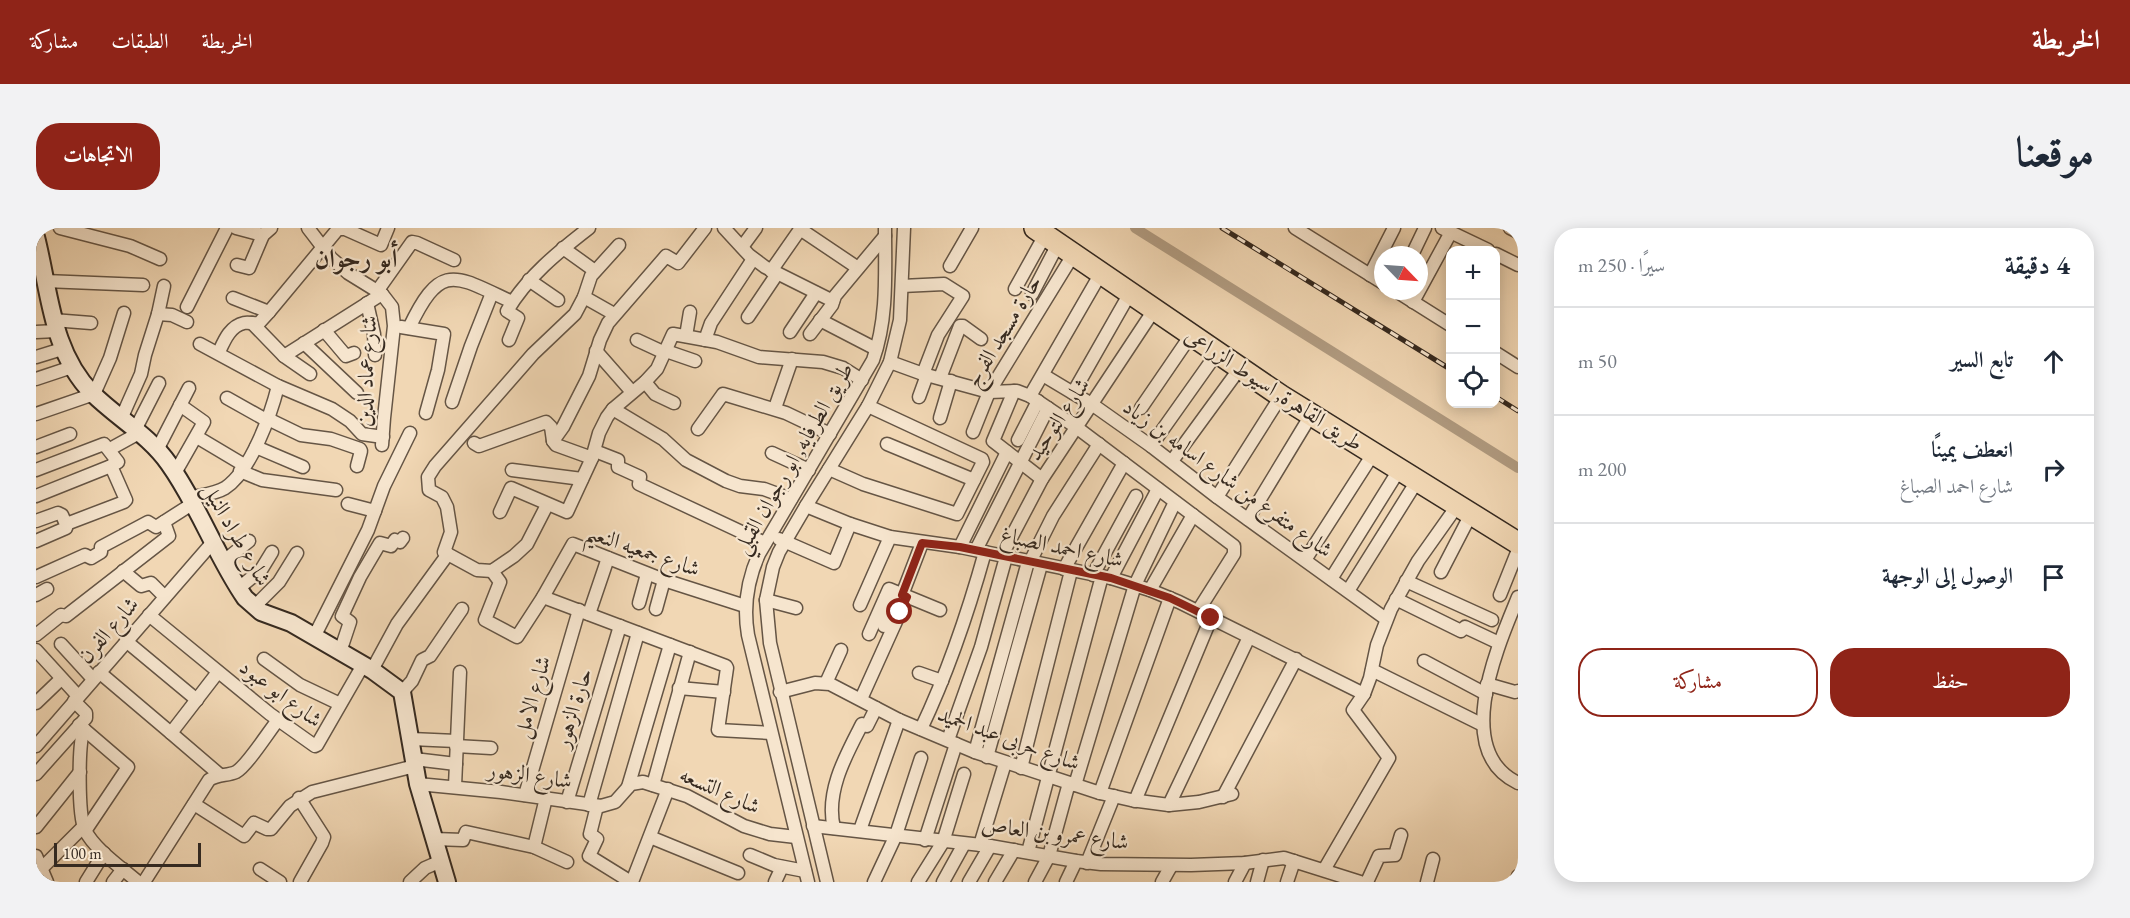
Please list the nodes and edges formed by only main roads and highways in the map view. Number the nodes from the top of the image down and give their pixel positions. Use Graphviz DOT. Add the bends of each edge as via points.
graph roads {
  1 [pos="1054,238"];
  2 [pos="1146,300"];
  3 [pos="1518,529"];
  4 [pos="1518,543"];
  1 -- 2 [label="highway, طريق القاهرة, اسيوط الزراعى"];
  1 -- 2 [label="highway, طريق القاهرة, اسيوط الزراعى"];
  2 -- 3 [label="highway, طريق القاهرة, اسيوط الزراعى"];
  2 -- 4 [label="highway, طريق القاهرة, اسيوط الزراعى" via="1281,396"];
}
